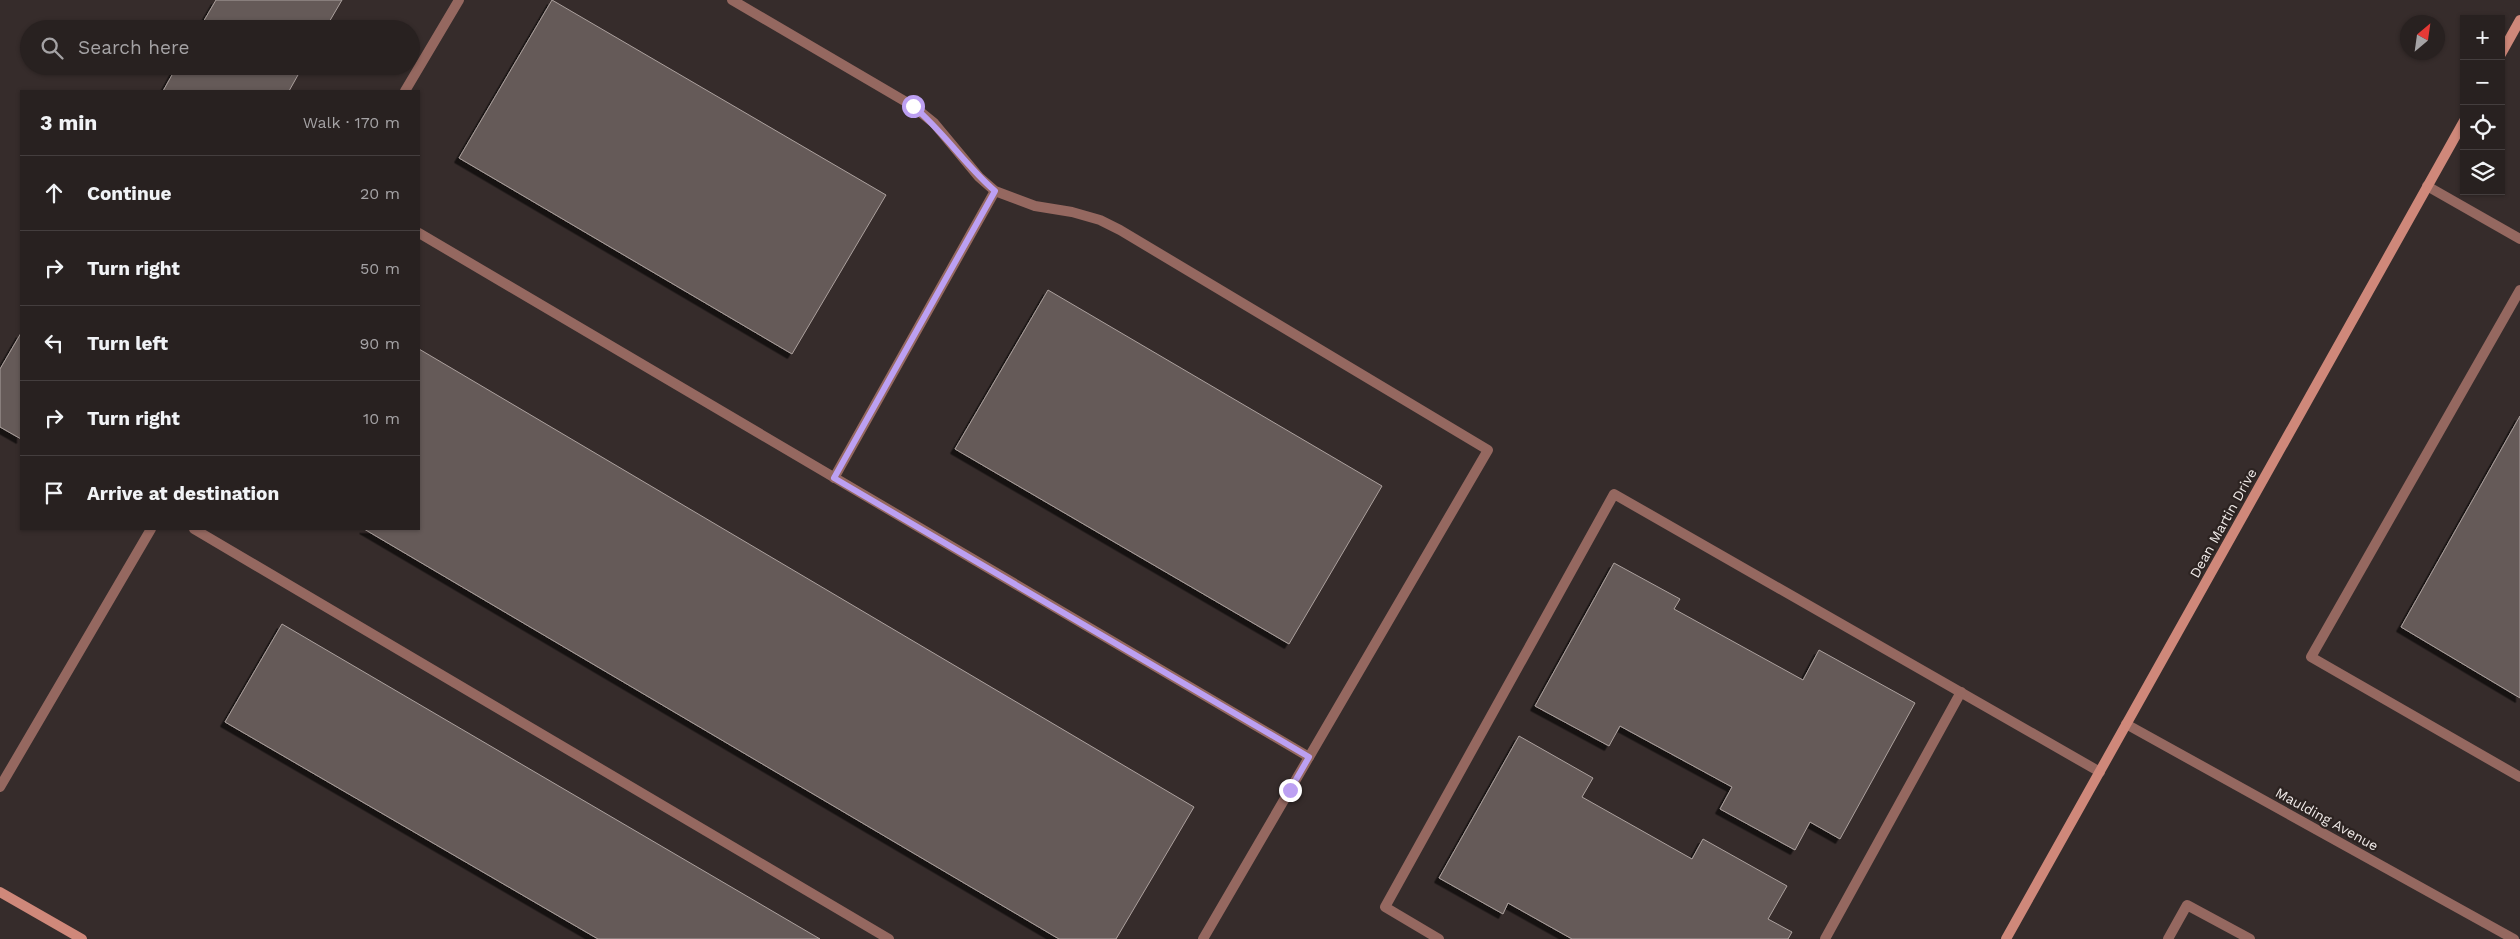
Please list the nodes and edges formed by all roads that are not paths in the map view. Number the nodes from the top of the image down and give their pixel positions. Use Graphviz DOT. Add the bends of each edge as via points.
graph roads {
  1 [pos="458,0"];
  2 [pos="732,0"];
  3 [pos="2520,20"];
  4 [pos="2505,47"];
  5 [pos="420,65"];
  6 [pos="414,75"];
  7 [pos="406,90"];
  8 [pos="2460,127"];
  9 [pos="2427,186"];
  10 [pos="995,191"];
  11 [pos="420,234"];
  12 [pos="2520,239"];
  13 [pos="2520,290"];
  14 [pos="834,478"];
  15 [pos="150,530"];
  16 [pos="196,530"];
  17 [pos="1960,692"];
  18 [pos="2126,724"];
  19 [pos="1309,757"];
  20 [pos="2100,772"];
  21 [pos="2520,777"];
  22 [pos="0,787"];
  23 [pos="0,892"];
  24 [pos="82,939"];
  25 [pos="889,939"];
  26 [pos="1203,939"];
  27 [pos="1439,939"];
  28 [pos="1825,939"];
  29 [pos="2006,939"];
  30 [pos="2168,939"];
  31 [pos="2250,939"];
  32 [pos="2514,939"];
  1 -- 5 [label="street"];
  2 -- 10 [label="street" via="913,106 934,123 979,177"];
  3 -- 4 [label="main road"];
  6 -- 7 [label="street"];
  8 -- 9 [label="main road, Dean Martin Drive"];
  9 -- 12 [label="street"];
  9 -- 18 [label="main road, Dean Martin Drive"];
  10 -- 14 [label="street"];
  10 -- 19 [label="street" via="1035,206 1100,220 1120,230 1488,450"];
  11 -- 14 [label="street"];
  13 -- 21 [label="street" via="2311,657"];
  14 -- 19 [label="street"];
  15 -- 22 [label="street"];
  16 -- 25 [label="street"];
  17 -- 20 [label="street"];
  17 -- 27 [label="street" via="1614,494 1385,907"];
  17 -- 28 [label="street"];
  18 -- 20 [label="main road, Dean Martin Drive"];
  18 -- 32 [label="street, Maulding Avenue"];
  19 -- 26 [label="street"];
  20 -- 29 [label="main road, Dean Martin Drive"];
  23 -- 24 [label="main road"];
  30 -- 31 [label="street" via="2187,905"];
}
